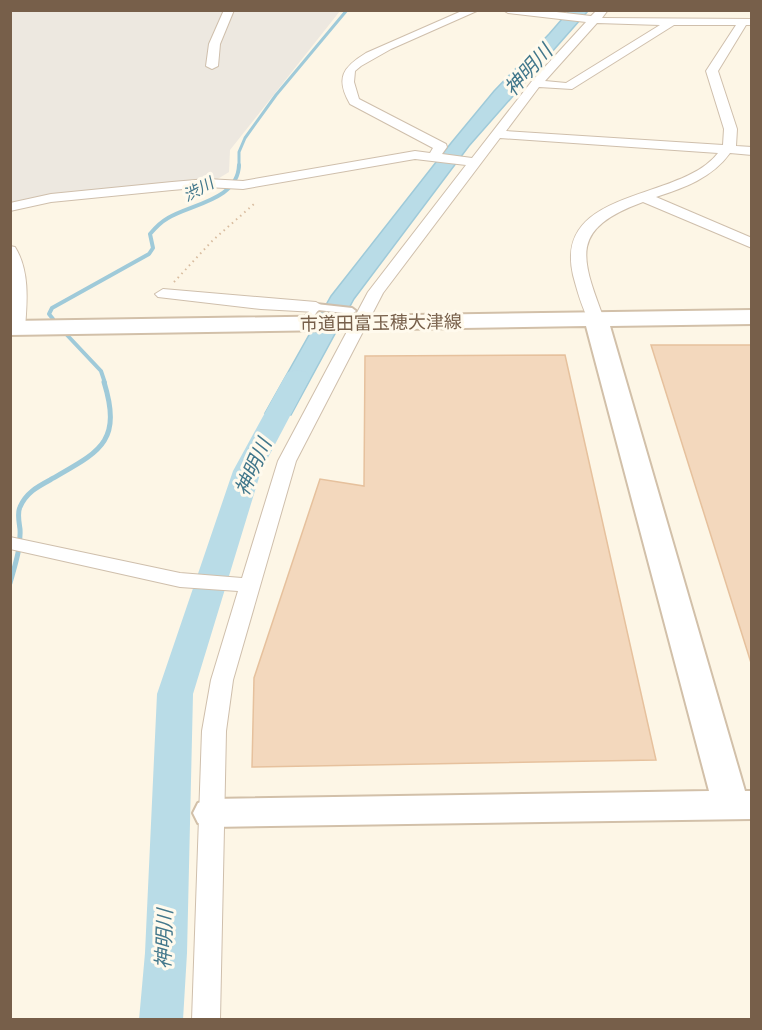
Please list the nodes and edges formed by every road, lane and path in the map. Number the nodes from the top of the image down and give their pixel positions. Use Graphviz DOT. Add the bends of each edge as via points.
graph roads {
  1 [pos="229,10"];
  2 [pos="474,10"];
  3 [pos="508,10"];
  4 [pos="594,16"];
  5 [pos="671,22"];
  6 [pos="747,22"];
  7 [pos="212,66"];
  8 [pos="536,83"];
  9 [pos="496,134"];
  10 [pos="727,150"];
  11 [pos="752,151"];
  12 [pos="436,156"];
  13 [pos="470,161"];
  14 [pos="644,196"];
  15 [pos="254,204"];
  16 [pos="10,207"];
  17 [pos="752,244"];
  18 [pos="10,250"];
  19 [pos="163,294"];
  20 [pos="313,316"];
  21 [pos="752,317"];
  22 [pos="355,318"];
  23 [pos="596,319"];
  24 [pos="14,328"];
  25 [pos="11,543"];
  26 [pos="244,585"];
  27 [pos="741,805"];
  28 [pos="211,813"];
  29 [pos="206,1020"];
  1 -- 7 [label="street" via="214,40"];
  2 -- 12 [label="street" via="368,56 350,68 348,75 354,101 441,147"];
  3 -- 4 [label="street"];
  4 -- 5 [label="street"];
  4 -- 8 [label="street"];
  5 -- 6 [label="street"];
  5 -- 8 [label="street" via="568,87"];
  6 -- 10 [label="street" via="712,71 716,93 730,124 732,136"];
  8 -- 9 [label="street"];
  9 -- 10 [label="street"];
  9 -- 13 [label="street"];
  10 -- 11 [label="street"];
  10 -- 14 [label="street" via="692,179"];
  12 -- 13 [label="street"];
  12 -- 16 [label="street" via="415,155 243,185 172,186 51,198"];
  13 -- 22 [label="street"];
  14 -- 17 [label="street"];
  14 -- 23 [label="street" via="590,222 580,239 578,262"];
  15 -- 19 [label="path" via="213,240"];
  18 -- 24 [label="street" via="18,267 20,296"];
  19 -- 20 [label="street" via="261,304"];
  20 -- 22 [label="street, 市道田富玉穂大津線"];
  20 -- 24 [label="street, 市道田富玉穂大津線"];
  21 -- 23 [label="street, 市道田富玉穂大津線"];
  22 -- 23 [label="street, 市道田富玉穂大津線"];
  22 -- 26 [label="street" via="287,461"];
  23 -- 27 [label="street"];
  25 -- 26 [label="street" via="180,580"];
  26 -- 28 [label="street" via="217,709"];
  27 -- 28 [label="street"];
  28 -- 29 [label="street"];
}
